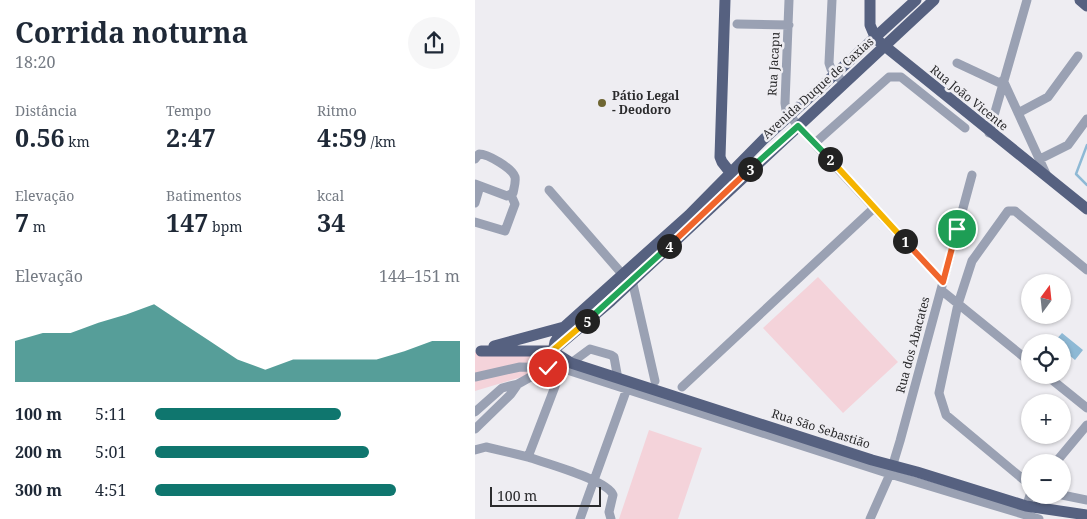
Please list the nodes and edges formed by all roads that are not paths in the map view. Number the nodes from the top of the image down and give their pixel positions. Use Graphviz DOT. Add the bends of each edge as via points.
graph roads {
  1 [pos="725,0"];
  2 [pos="789,0"];
  3 [pos="833,0"];
  4 [pos="870,0"];
  5 [pos="934,0"];
  6 [pos="1027,0"];
  7 [pos="1080,0"];
  8 [pos="913,1"];
  9 [pos="1087,6"];
  10 [pos="737,24"];
  11 [pos="789,25"];
  12 [pos="880,43"];
  13 [pos="1078,56"];
  14 [pos="957,63"];
  15 [pos="840,79"];
  16 [pos="1003,82"];
  17 [pos="1018,113"];
  18 [pos="1087,119"];
  19 [pos="794,121"];
  20 [pos="965,128"];
  21 [pos="989,132"];
  22 [pos="815,143"];
  23 [pos="475,159"];
  24 [pos="1039,159"];
  25 [pos="972,175"];
  26 [pos="1047,176"];
  27 [pos="733,177"];
  28 [pos="477,185"];
  29 [pos="549,190"];
  30 [pos="511,195"];
  31 [pos="475,203"];
  32 [pos="875,208"];
  33 [pos="1087,210"];
  34 [pos="475,222"];
  35 [pos="1087,270"];
  36 [pos="627,278"];
  37 [pos="942,286"];
  38 [pos="958,304"];
  39 [pos="564,327"];
  40 [pos="552,351"];
  41 [pos="478,352"];
  42 [pos="1021,355"];
  43 [pos="562,365"];
  44 [pos="475,377"];
  45 [pos="655,380"];
  46 [pos="518,384"];
  47 [pos="625,384"];
  48 [pos="1057,384"];
  49 [pos="682,387"];
  50 [pos="1087,408"];
  51 [pos="475,412"];
  52 [pos="1087,426"];
  53 [pos="475,429"];
  54 [pos="475,450"];
  55 [pos="1064,454"];
  56 [pos="528,457"];
  57 [pos="891,470"];
  58 [pos="1021,478"];
  59 [pos="594,481"];
  60 [pos="1071,497"];
  61 [pos="1087,500"];
  62 [pos="1026,505"];
  63 [pos="1087,515"];
  64 [pos="580,519"];
  65 [pos="611,519"];
  66 [pos="870,519"];
  67 [pos="1039,519"];
  1 -- 27 [label="main road" via="720,156"];
  2 -- 11 [label="street, Rua Jacapu"];
  3 -- 15 [label="street" via="829,63"];
  4 -- 12 [label="main road" via="870,25"];
  5 -- 12 [label="main road, Avenida Duque de Caxias"];
  6 -- 16 [label="street"];
  7 -- 9 [label="main road"];
  8 -- 12 [label="main road, Avenida Duque de Caxias"];
  10 -- 11 [label="street"];
  11 -- 19 [label="street, Rua Jacapu" via="785,103"];
  12 -- 15 [label="main road, Avenida Duque de Caxias"];
  12 -- 21 [label="main road, Rua João Vicente"];
  13 -- 17 [label="street" via="1048,97"];
  14 -- 16 [label="street"];
  15 -- 19 [label="main road, Avenida Duque de Caxias"];
  16 -- 17 [label="street, Rua João Vicente"];
  16 -- 21 [label="street"];
  17 -- 24 [label="street, Rua João Vicente"];
  18 -- 24 [label="street" via="1068,145"];
  19 -- 22 [label="street"];
  19 -- 27 [label="main road, Avenida Duque de Caxias"];
  20 -- 22 [label="street" via="901,77 895,76 889,77"];
  21 -- 26 [label="main road, Rua João Vicente"];
  22 -- 32 [label="street"];
  23 -- 30 [label="street" via="479,154 487,154 513,173 515,181"];
  24 -- 26 [label="street, Rua João Vicente"];
  25 -- 37 [label="street, Rua dos Abacates"];
  26 -- 33 [label="main road, Rua João Vicente"];
  27 -- 36 [label="main road, Avenida Duque de Caxias" via="689,215"];
  28 -- 30 [label="street"];
  28 -- 31 [label="street"];
  29 -- 36 [label="street"];
  30 -- 34 [label="street" via="515,204 505,231"];
  32 -- 37 [label="street"];
  32 -- 49 [label="street"];
  35 -- 38 [label="street" via="1021,216 1008,212 972,261"];
  36 -- 39 [label="main road, Avenida Duque de Caxias"];
  36 -- 40 [label="main road, Avenida Duque de Caxias"];
  36 -- 45 [label="street"];
  37 -- 38 [label="street"];
  37 -- 57 [label="street, Rua dos Abacates"];
  38 -- 42 [label="street"];
  38 -- 58 [label="street" via="939,393 946,415"];
  39 -- 40 [label="main road"];
  39 -- 41 [label="main road, Avenida Duque de Caxias"];
  40 -- 41 [label="main road, Avenida Duque de Caxias"];
  40 -- 43 [label="main road, Rua São Sebastião"];
  43 -- 44 [label="street" via="520,367"];
  43 -- 46 [label="street"];
  43 -- 47 [label="main road, Rua São Sebastião"];
  43 -- 47 [label="street" via="590,348 614,357"];
  43 -- 56 [label="street"];
  46 -- 51 [label="street" via="502,388"];
  46 -- 53 [label="street"];
  47 -- 57 [label="main road, Rua São Sebastião"];
  47 -- 59 [label="street"];
  48 -- 50 [label="street"];
  52 -- 55 [label="street"];
  54 -- 56 [label="street" via="486,446"];
  56 -- 59 [label="street"];
  57 -- 62 [label="main road, Rua São Sebastião"];
  57 -- 66 [label="street, Rua dos Abacates"];
  59 -- 64 [label="street"];
  59 -- 65 [label="street" via="613,492"];
  60 -- 61 [label="street"];
  62 -- 63 [label="main road, Rua São Sebastião"];
  62 -- 67 [label="street, Rua São Sebastião"];
}
